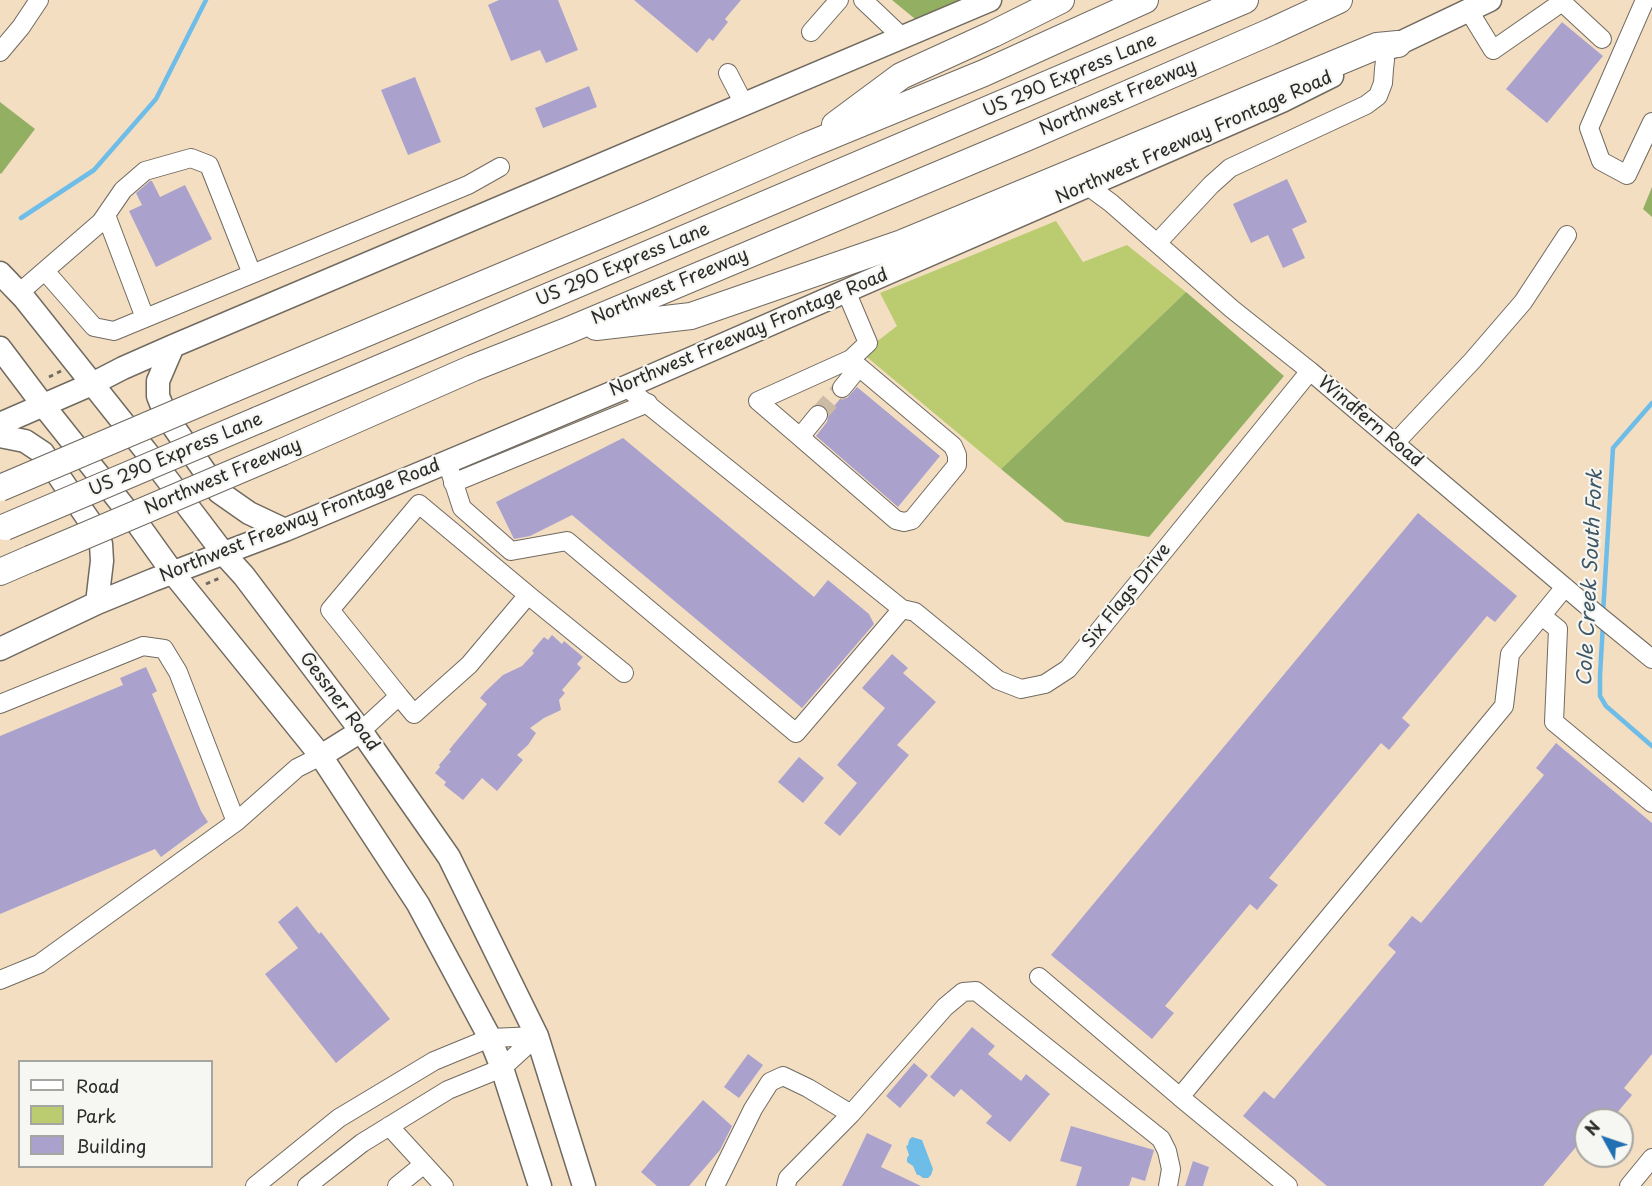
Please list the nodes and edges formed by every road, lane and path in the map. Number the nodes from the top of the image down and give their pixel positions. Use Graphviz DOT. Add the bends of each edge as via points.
graph roads {
  1 [pos="39,0"];
  2 [pos="839,0"];
  3 [pos="863,0"];
  4 [pos="990,0"];
  5 [pos="1061,0"];
  6 [pos="1145,0"];
  7 [pos="1245,0"];
  8 [pos="1340,0"];
  9 [pos="1490,0"];
  10 [pos="1645,0"];
  11 [pos="1469,10"];
  12 [pos="811,32"];
  13 [pos="902,37"];
  14 [pos="1602,39"];
  15 [pos="1390,48"];
  16 [pos="0,52"];
  17 [pos="728,73"];
  18 [pos="744,104"];
  19 [pos="1652,122"];
  20 [pos="806,147"];
  21 [pos="500,167"];
  22 [pos="1088,186"];
  23 [pos="106,215"];
  24 [pos="1567,235"];
  25 [pos="1157,243"];
  26 [pos="45,271"];
  27 [pos="0,273"];
  28 [pos="252,274"];
  29 [pos="846,291"];
  30 [pos="19,293"];
  31 [pos="146,318"];
  32 [pos="569,330"];
  33 [pos="173,346"];
  34 [pos="0,348"];
  35 [pos="855,363"];
  36 [pos="1310,370"];
  37 [pos="92,384"];
  38 [pos="626,387"];
  39 [pos="842,388"];
  40 [pos="648,404"];
  41 [pos="43,405"];
  42 [pos="818,415"];
  43 [pos="0,424"];
  44 [pos="0,436"];
  45 [pos="800,437"];
  46 [pos="1395,443"];
  47 [pos="450,472"];
  48 [pos="0,488"];
  49 [pos="2,528"];
  50 [pos="285,530"];
  51 [pos="224,554"];
  52 [pos="0,572"];
  53 [pos="173,573"];
  54 [pos="223,577"];
  55 [pos="199,587"];
  56 [pos="1565,587"];
  57 [pos="528,595"];
  58 [pos="97,603"];
  59 [pos="903,609"];
  60 [pos="1542,616"];
  61 [pos="0,649"];
  62 [pos="1652,659"];
  63 [pos="624,673"];
  64 [pos="399,696"];
  65 [pos="0,704"];
  66 [pos="362,731"];
  67 [pos="321,756"];
  68 [pos="1652,803"];
  69 [pos="236,822"];
  70 [pos="1039,977"];
  71 [pos="0,980"];
  72 [pos="537,1036"];
  73 [pos="490,1038"];
  74 [pos="502,1068"];
  75 [pos="1180,1097"];
  76 [pos="851,1114"];
  77 [pos="388,1126"];
  78 [pos="1652,1158"];
  79 [pos="424,1164"];
  80 [pos="255,1186"];
  81 [pos="307,1186"];
  82 [pos="397,1186"];
  83 [pos="444,1186"];
  84 [pos="540,1186"];
  85 [pos="584,1186"];
  86 [pos="716,1186"];
  87 [pos="786,1186"];
  88 [pos="1168,1186"];
  89 [pos="1288,1186"];
  90 [pos="1629,1186"];
  1 -- 16 [label="street"];
  2 -- 12 [label="street"];
  3 -- 13 [label="street"];
  4 -- 13 [label="main road"];
  5 -- 20 [label="highway" via="901,76"];
  6 -- 20 [label="highway" via="984,74"];
  7 -- 49 [label="highway, US 290 Express Lane, bridge"];
  8 -- 32 [label="highway, Northwest Freeway" via="1017,142"];
  9 -- 11 [label="main road, Northwest Freeway Frontage Road"];
  10 -- 19 [label="street" via="1589,128 1601,161 1627,175"];
  11 -- 14 [label="street" via="1493,50 1562,2"];
  11 -- 15 [label="main road, Northwest Freeway Frontage Road"];
  13 -- 18 [label="main road"];
  15 -- 22 [label="main road, Northwest Freeway Frontage Road" via="1282,101"];
  15 -- 25 [label="street" via="1378,96 1230,168"];
  15 -- 32 [label="highway" via="1377,46 902,243 691,316"];
  17 -- 18 [label="street"];
  18 -- 33 [label="main road"];
  20 -- 48 [label="highway, bridge"];
  21 -- 28 [label="street" via="468,185"];
  22 -- 25 [label="street, Windfern Road"];
  22 -- 29 [label="main road, Northwest Freeway Frontage Road"];
  23 -- 26 [label="street"];
  23 -- 28 [label="street" via="123,190 145,171 191,158 209,165"];
  23 -- 31 [label="street"];
  24 -- 46 [label="street" via="1523,302"];
  25 -- 36 [label="street, Windfern Road"];
  26 -- 30 [label="street"];
  26 -- 31 [label="street" via="94,327 114,331"];
  27 -- 30 [label="main road, Gessner Road"];
  28 -- 31 [label="street"];
  29 -- 35 [label="street" via="868,343"];
  29 -- 38 [label="main road, Northwest Freeway Frontage Road"];
  30 -- 37 [label="main road, Gessner Road"];
  32 -- 52 [label="highway, Northwest Freeway, bridge"];
  33 -- 37 [label="main road"];
  33 -- 50 [label="main road" via="158,381 158,396 166,416 219,492 249,513"];
  34 -- 41 [label="main road"];
  35 -- 39 [label="street"];
  35 -- 45 [label="street" via="758,401"];
  35 -- 45 [label="street" via="953,446 957,465 912,520 904,522 896,520"];
  36 -- 46 [label="street, Windfern Road"];
  36 -- 59 [label="street, Six Flags Drive" via="1068,669 1045,684 1021,689 998,680 915,612"];
  37 -- 41 [label="main road"];
  37 -- 51 [label="main road, Gessner Road"];
  38 -- 40 [label="street, Six Flags Drive"];
  38 -- 47 [label="main road, Northwest Freeway Frontage Road"];
  40 -- 47 [label="street"];
  40 -- 59 [label="street, Six Flags Drive"];
  41 -- 43 [label="main road"];
  41 -- 53 [label="main road"];
  42 -- 45 [label="street"];
  44 -- 58 [label="main road" via="25,441 43,453 95,529 102,561"];
  46 -- 56 [label="street, Windfern Road"];
  47 -- 50 [label="main road, Northwest Freeway Frontage Road"];
  47 -- 59 [label="street" via="462,508 511,551 567,541 796,733"];
  50 -- 51 [label="main road, Northwest Freeway Frontage Road"];
  51 -- 53 [label="main road, Northwest Freeway Frontage Road"];
  51 -- 66 [label="main road, Gessner Road"];
  53 -- 58 [label="main road, Northwest Freeway Frontage Road"];
  53 -- 67 [label="main road"];
  54 -- 55 [label="path"];
  56 -- 60 [label="street"];
  56 -- 62 [label="street, Windfern Road"];
  57 -- 63 [label="street"];
  57 -- 64 [label="street" via="469,664 414,714"];
  57 -- 64 [label="street" via="419,504 330,610"];
  58 -- 61 [label="main road, Northwest Freeway Frontage Road"];
  60 -- 68 [label="street" via="1558,629 1554,722"];
  60 -- 75 [label="street" via="1510,654 1504,706"];
  64 -- 66 [label="street"];
  65 -- 69 [label="street" via="142,646 164,648 178,672"];
  66 -- 67 [label="main road"];
  66 -- 72 [label="main road, Gessner Road" via="449,857"];
  67 -- 69 [label="street" via="297,768"];
  67 -- 73 [label="main road" via="418,903"];
  69 -- 71 [label="street" via="39,964"];
  70 -- 75 [label="street"];
  72 -- 73 [label="street"];
  72 -- 74 [label="street"];
  72 -- 85 [label="main road, Gessner Road"];
  73 -- 74 [label="main road"];
  73 -- 80 [label="street" via="434,1061 339,1118"];
  74 -- 77 [label="street" via="448,1090"];
  74 -- 84 [label="main road"];
  75 -- 89 [label="street"];
  76 -- 86 [label="street" via="783,1076 770,1082"];
  76 -- 87 [label="street" via="788,1178"];
  76 -- 88 [label="street" via="945,1007 963,992 976,991 1161,1139 1171,1169"];
  77 -- 79 [label="street"];
  77 -- 81 [label="street"];
  78 -- 90 [label="street"];
  79 -- 82 [label="street"];
  79 -- 83 [label="street"];
}
